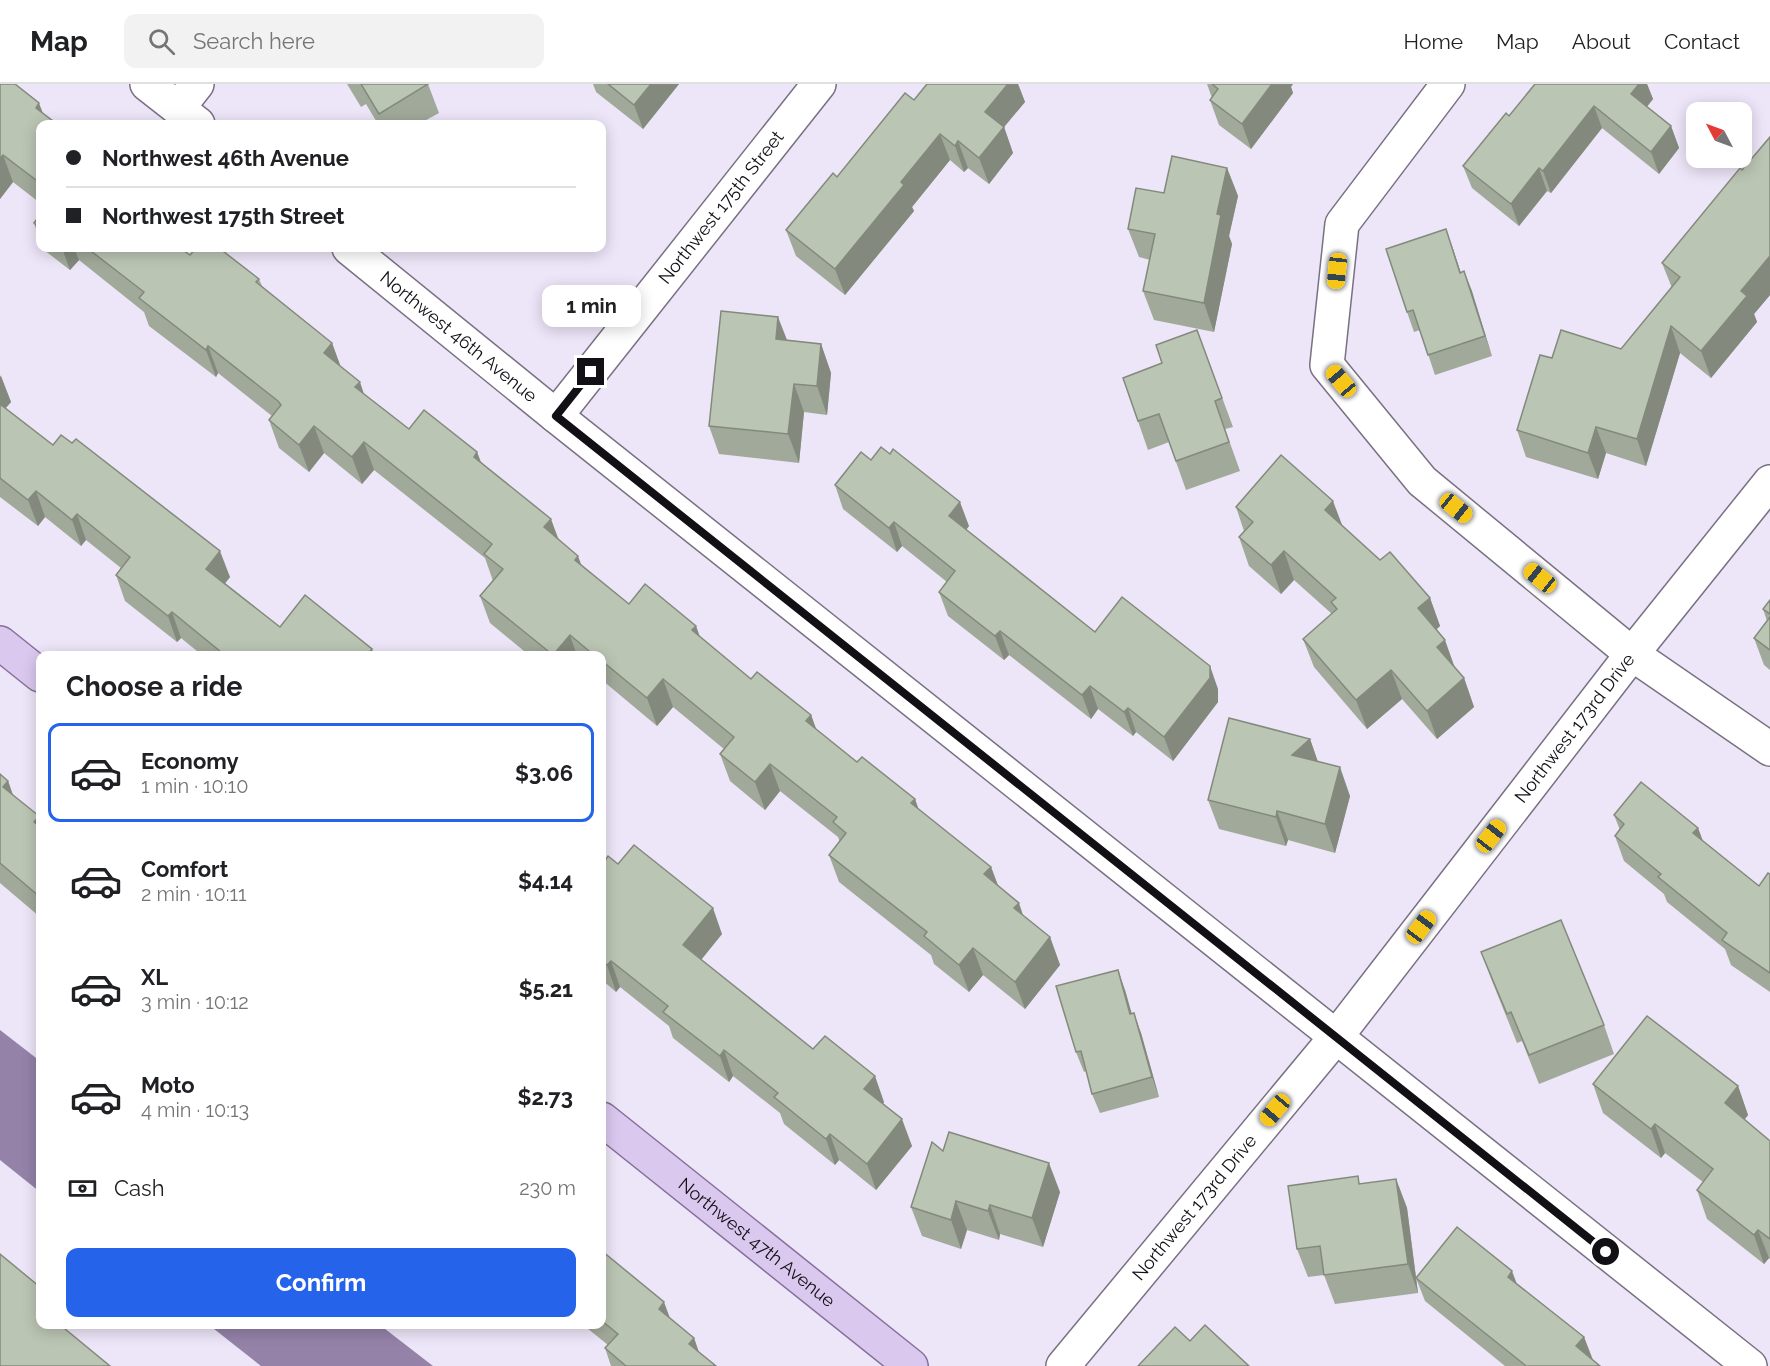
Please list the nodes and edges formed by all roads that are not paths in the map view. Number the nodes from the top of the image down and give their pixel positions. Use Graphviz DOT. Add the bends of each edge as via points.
graph roads {
  1 [pos="147,84"];
  2 [pos="819,84"];
  3 [pos="1448,84"];
  4 [pos="191,105"];
  5 [pos="354,252"];
  6 [pos="556,416"];
  7 [pos="1770,482"];
  8 [pos="0,643"];
  9 [pos="1632,654"];
  10 [pos="36,672"];
  11 [pos="1770,749"];
  12 [pos="1336,1037"];
  13 [pos="606,1122"];
  14 [pos="911,1366"];
  15 [pos="1063,1366"];
  16 [pos="1750,1366"];
  1 -- 4 [label="street"];
  2 -- 6 [label="street, Northwest 175th Street"];
  3 -- 9 [label="street" via="1342,224 1327,365 1422,481"];
  5 -- 6 [label="street, Northwest 46th Avenue"];
  6 -- 12 [label="street, Northwest 46th Avenue"];
  7 -- 9 [label="street, Northwest 173rd Drive"];
  8 -- 10 [label="main road"];
  9 -- 11 [label="street"];
  9 -- 12 [label="street, Northwest 173rd Drive"];
  12 -- 15 [label="street, Northwest 173rd Drive"];
  12 -- 16 [label="street, Northwest 46th Avenue"];
  13 -- 14 [label="main road, Northwest 47th Avenue"];
}
